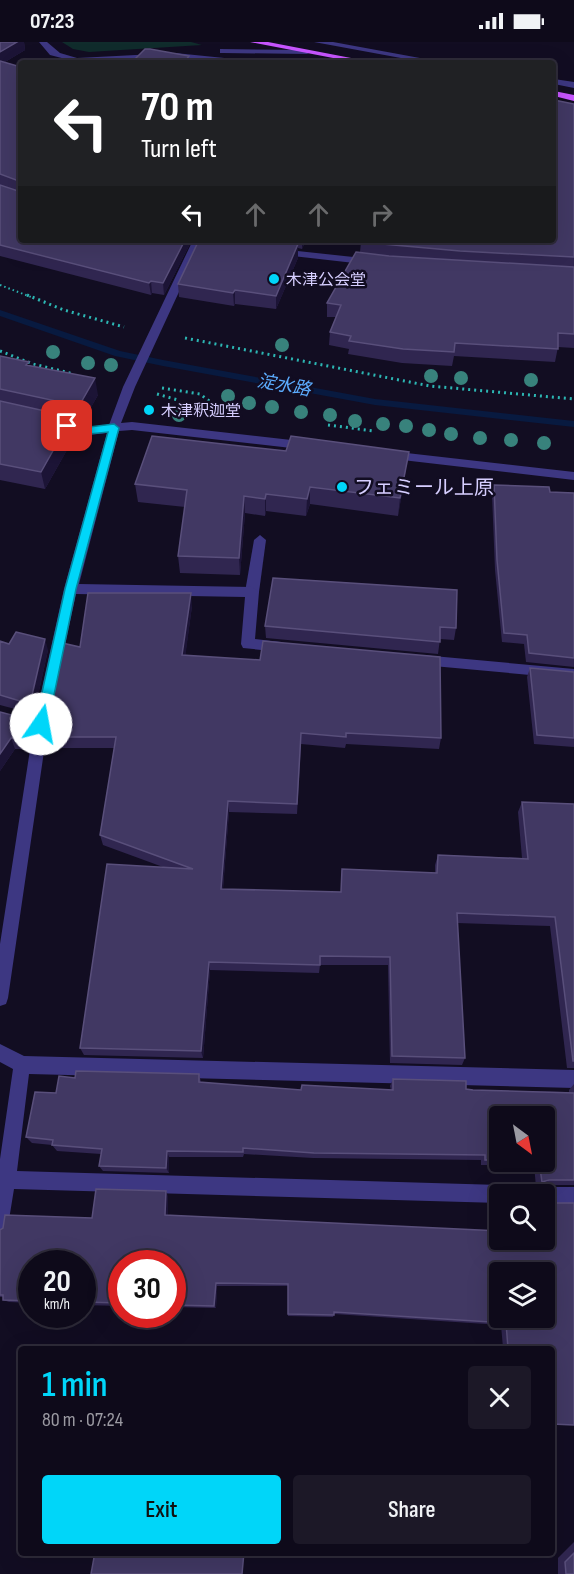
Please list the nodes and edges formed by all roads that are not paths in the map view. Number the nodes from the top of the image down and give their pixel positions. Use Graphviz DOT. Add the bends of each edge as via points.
graph roads {
  1 [pos="43,42"];
  2 [pos="254,42"];
  3 [pos="318,42"];
  4 [pos="387,42"];
  5 [pos="306,52"];
  6 [pos="381,53"];
  7 [pos="175,55"];
  8 [pos="224,60"];
  9 [pos="355,60"];
  10 [pos="424,60"];
  11 [pos="556,82"];
  12 [pos="574,85"];
  13 [pos="556,94"];
  14 [pos="574,98"];
  15 [pos="204,243"];
  16 [pos="268,251"];
  17 [pos="385,264"];
  18 [pos="45,421"];
  19 [pos="114,428"];
  20 [pos="318,447"];
  21 [pos="376,453"];
  22 [pos="574,476"];
  23 [pos="260,540"];
  24 [pos="70,589"];
  25 [pos="252,592"];
  26 [pos="294,648"];
  27 [pos="411,659"];
  28 [pos="574,674"];
  29 [pos="0,998"];
  30 [pos="0,1052"];
  31 [pos="22,1065"];
  32 [pos="574,1079"];
  33 [pos="6,1180"];
  34 [pos="489,1194"];
  35 [pos="555,1196"];
  36 [pos="574,1196"];
  37 [pos="0,1225"];
  1 -- 7 [label="street" via="56,54 76,60"];
  2 -- 5 [label="main road"];
  3 -- 6 [label="street"];
  4 -- 6 [label="street"];
  5 -- 7 [label="street"];
  5 -- 9 [label="main road"];
  6 -- 10 [label="street"];
  7 -- 8 [label="street"];
  11 -- 12 [label="street"];
  13 -- 14 [label="main road"];
  15 -- 19 [label="street" via="153,337"];
  16 -- 17 [label="street"];
  18 -- 19 [label="street" via="89,431"];
  19 -- 20 [label="street" via="132,426"];
  19 -- 24 [label="street"];
  21 -- 22 [label="street"];
  23 -- 25 [label="street"];
  24 -- 25 [label="street"];
  24 -- 29 [label="street" via="36,722"];
  25 -- 26 [label="street" via="248,644"];
  27 -- 28 [label="street"];
  30 -- 31 [label="street"];
  31 -- 32 [label="street"];
  31 -- 33 [label="street"];
  33 -- 34 [label="street"];
  33 -- 37 [label="street"];
  35 -- 36 [label="street"];
}
